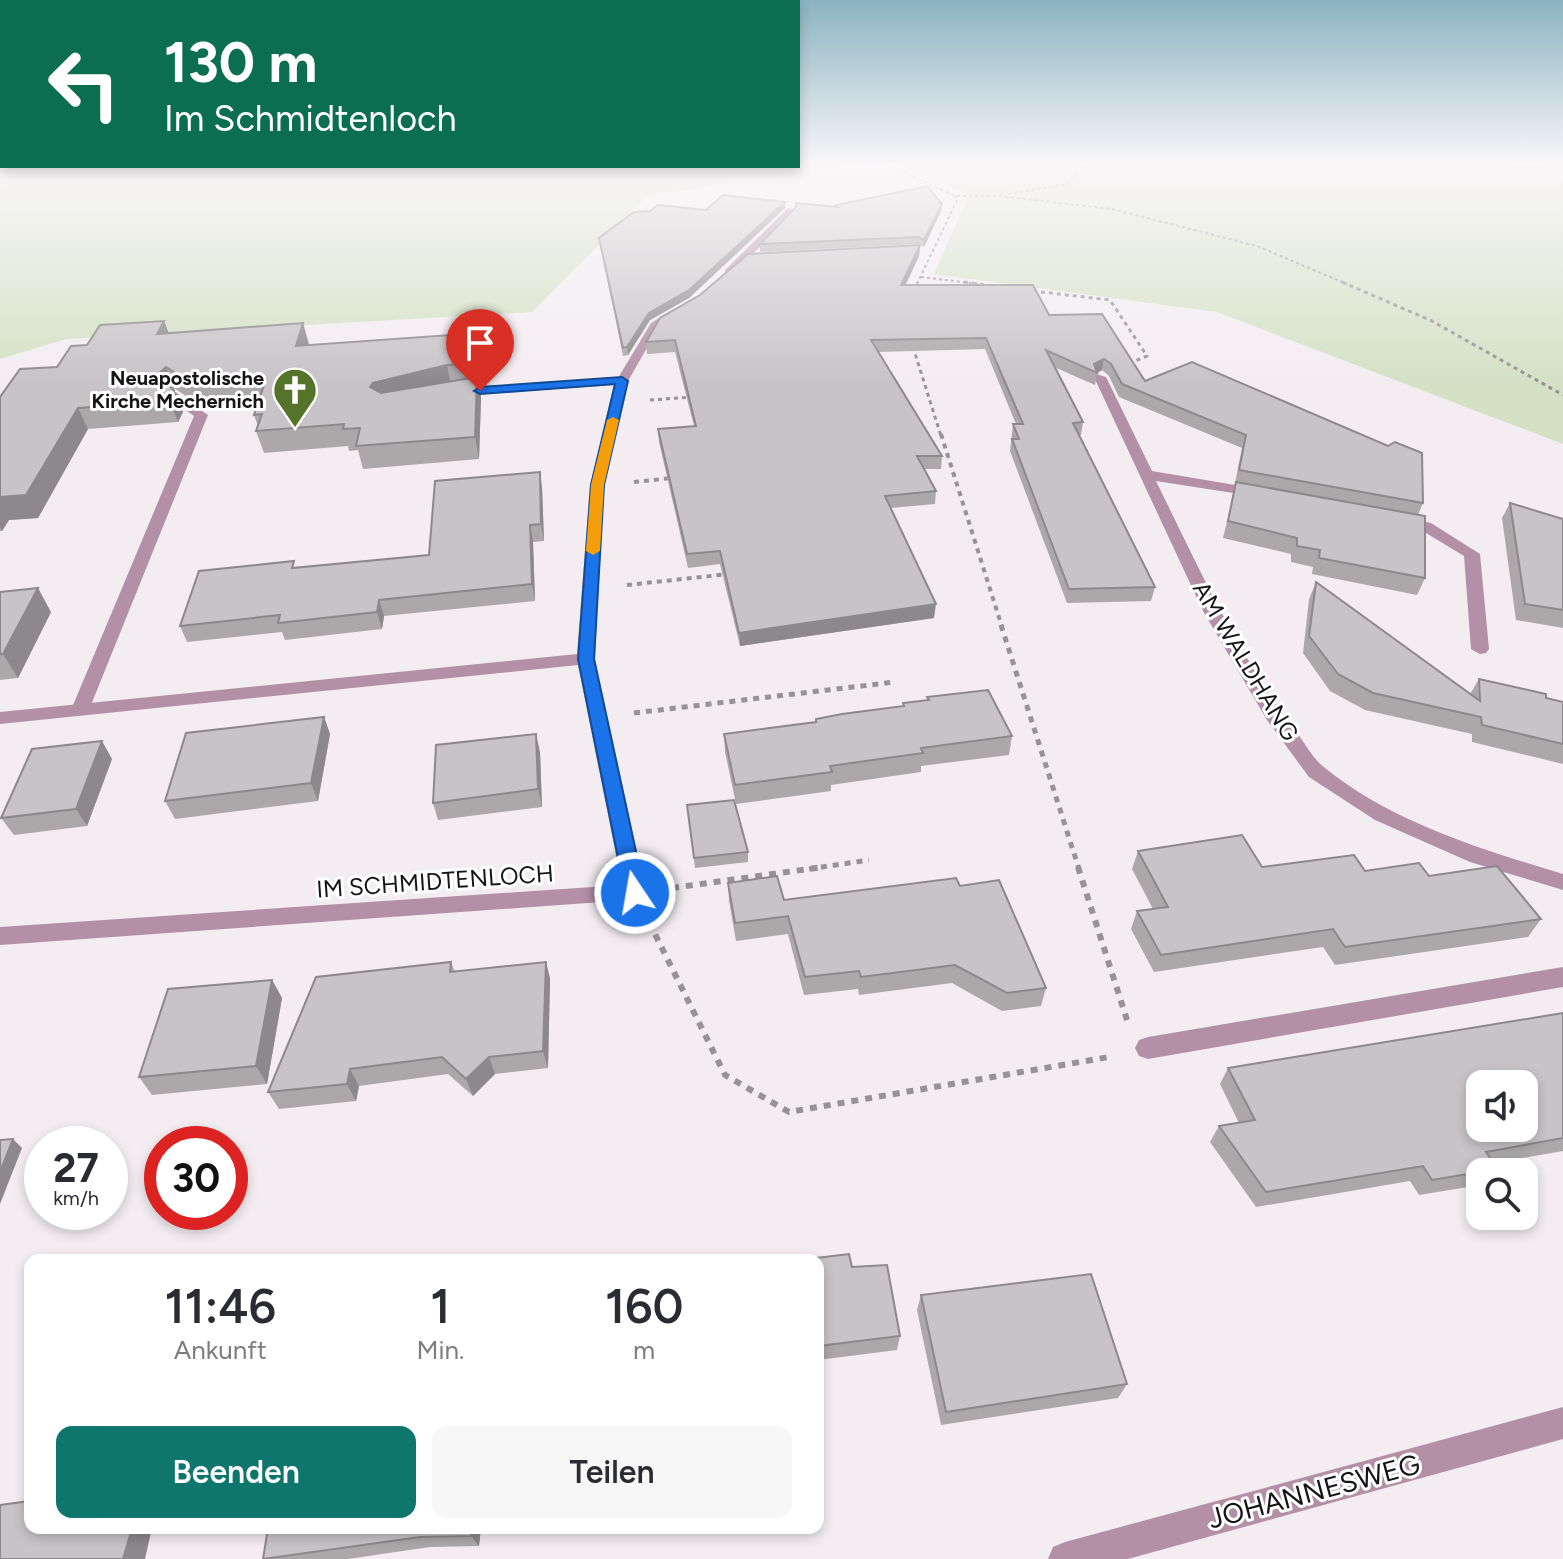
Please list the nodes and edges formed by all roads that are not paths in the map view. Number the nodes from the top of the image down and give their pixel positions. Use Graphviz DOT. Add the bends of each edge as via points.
graph roads {
  1 [pos="765,237"];
  2 [pos="760,258"];
  3 [pos="744,259"];
  4 [pos="715,285"];
  5 [pos="695,302"];
  6 [pos="1100,377"];
  7 [pos="622,381"];
  8 [pos="174,395"];
  9 [pos="439,396"];
  10 [pos="1148,475"];
  11 [pos="1274,496"];
  12 [pos="1380,517"];
  13 [pos="1480,649"];
  14 [pos="586,659"];
  15 [pos="80,710"];
  16 [pos="0,718"];
  17 [pos="1563,882"];
  18 [pos="0,936"];
  19 [pos="1563,977"];
  20 [pos="1142,1050"];
  21 [pos="1563,1423"];
  22 [pos="1065,1559"];
  1 -- 3 [label="street"];
  2 -- 3 [label="street"];
  3 -- 4 [label="street"];
  5 -- 7 [label="street" via="655,325"];
  6 -- 10 [label="street, AM WALDHANG"];
  7 -- 9 [label="street"];
  7 -- 14 [label="street" via="597,485"];
  8 -- 15 [label="street" via="201,415"];
  10 -- 11 [label="street"];
  10 -- 17 [label="street, AM WALDHANG" via="1211,611 1274,716 1316,772 1382,815 1478,856"];
  12 -- 13 [label="street" via="1426,526 1472,554"];
  14 -- 15 [label="street"];
  14 -- 18 [label="street, IM SCHMIDTENLOCH" via="635,893"];
  15 -- 16 [label="street"];
  19 -- 20 [label="street"];
  21 -- 22 [label="street, JOHANNESWEG"];
}
